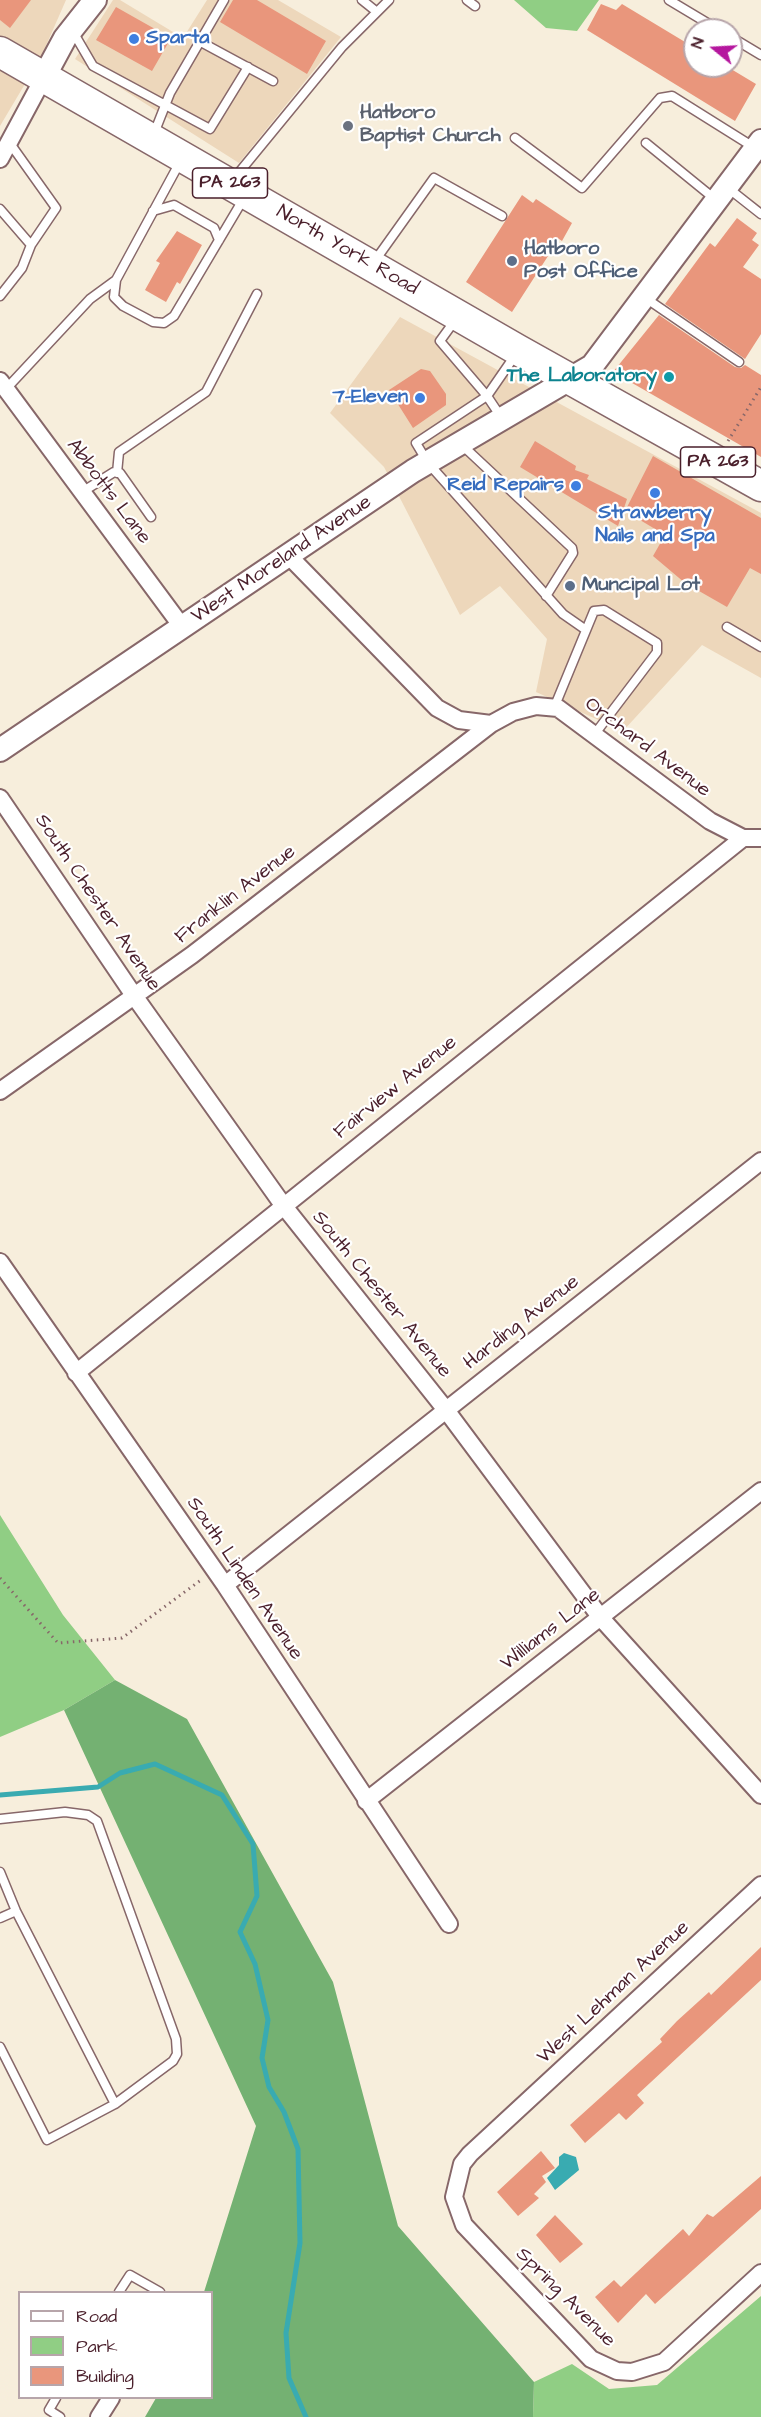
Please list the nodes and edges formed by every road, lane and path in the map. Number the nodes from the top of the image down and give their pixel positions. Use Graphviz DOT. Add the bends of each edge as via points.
graph roads {
  1 [pos="95,0"];
  2 [pos="224,0"];
  3 [pos="362,0"];
  4 [pos="389,0"];
  5 [pos="467,0"];
  6 [pos="669,0"];
  7 [pos="475,6"];
  8 [pos="377,12"];
  9 [pos="699,18"];
  10 [pos="72,29"];
  11 [pos="199,41"];
  12 [pos="743,44"];
  13 [pos="0,52"];
  14 [pos="761,55"];
  15 [pos="248,67"];
  16 [pos="44,77"];
  17 [pos="273,81"];
  18 [pos="165,105"];
  19 [pos="514,138"];
  20 [pos="152,139"];
  21 [pos="9,142"];
  22 [pos="646,143"];
  23 [pos="758,145"];
  24 [pos="183,156"];
  25 [pos="0,159"];
  26 [pos="238,188"];
  27 [pos="721,194"];
  28 [pos="0,209"];
  29 [pos="153,211"];
  30 [pos="761,214"];
  31 [pos="502,216"];
  32 [pos="219,240"];
  33 [pos="31,244"];
  34 [pos="372,265"];
  35 [pos="116,280"];
  36 [pos="257,294"];
  37 [pos="0,296"];
  38 [pos="644,297"];
  39 [pos="458,316"];
  40 [pos="518,350"];
  41 [pos="739,362"];
  42 [pos="569,378"];
  43 [pos="3,385"];
  44 [pos="761,387"];
  45 [pos="487,396"];
  46 [pos="502,418"];
  47 [pos="460,443"];
  48 [pos="727,443"];
  49 [pos="428,462"];
  50 [pos="117,473"];
  51 [pos="761,486"];
  52 [pos="82,492"];
  53 [pos="151,517"];
  54 [pos="287,554"];
  55 [pos="546,596"];
  56 [pos="727,627"];
  57 [pos="183,628"];
  58 [pos="586,630"];
  59 [pos="761,647"];
  60 [pos="554,708"];
  61 [pos="490,724"];
  62 [pos="594,735"];
  63 [pos="0,750"];
  64 [pos="0,798"];
  65 [pos="743,838"];
  66 [pos="761,838"];
  67 [pos="135,997"];
  68 [pos="0,1090"];
  69 [pos="761,1161"];
  70 [pos="283,1205"];
  71 [pos="0,1262"];
  72 [pos="76,1372"];
  73 [pos="446,1410"];
  74 [pos="761,1491"];
  75 [pos="214,1570"];
  76 [pos="0,1578"];
  77 [pos="225,1585"];
  78 [pos="601,1618"];
  79 [pos="761,1795"];
  80 [pos="366,1801"];
  81 [pos="0,1819"];
  82 [pos="0,1872"];
  83 [pos="761,1885"];
  84 [pos="16,1911"];
  85 [pos="0,1918"];
  86 [pos="449,1924"];
  87 [pos="0,2047"];
  88 [pos="115,2104"];
  89 [pos="496,2132"];
  90 [pos="761,2273"];
  91 [pos="120,2291"];
  92 [pos="157,2291"];
  93 [pos="55,2399"];
  94 [pos="110,2399"];
  95 [pos="60,2417"];
  96 [pos="99,2417"];
  1 -- 10 [label="street"];
  2 -- 11 [label="lane"];
  3 -- 8 [label="lane"];
  4 -- 8 [label="lane"];
  5 -- 7 [label="lane"];
  6 -- 9 [label="lane"];
  8 -- 26 [label="lane" via="342,47"];
  10 -- 16 [label="street"];
  10 -- 18 [label="lane" via="93,66"];
  11 -- 15 [label="lane"];
  11 -- 18 [label="lane"];
  12 -- 14 [label="lane"];
  13 -- 16 [label="highway, North York Road / PA 263"];
  15 -- 17 [label="lane"];
  15 -- 18 [label="lane" via="210,129"];
  16 -- 20 [label="highway, North York Road / PA 263"];
  16 -- 21 [label="street"];
  18 -- 20 [label="lane"];
  19 -- 23 [label="lane" via="582,188 660,98 672,96"];
  20 -- 24 [label="highway, North York Road / PA 263"];
  21 -- 25 [label="street"];
  21 -- 33 [label="lane" via="56,208"];
  22 -- 27 [label="lane"];
  23 -- 27 [label="street, West Moreland Avenue"];
  24 -- 26 [label="highway, North York Road / PA 263"];
  24 -- 29 [label="lane"];
  26 -- 32 [label="lane"];
  26 -- 34 [label="highway, North York Road / PA 263"];
  27 -- 30 [label="lane"];
  27 -- 38 [label="street, West Moreland Avenue"];
  28 -- 33 [label="lane"];
  29 -- 32 [label="lane" via="174,205 214,228"];
  29 -- 35 [label="lane"];
  31 -- 34 [label="lane" via="434,178"];
  32 -- 35 [label="lane" via="174,316 164,322 153,322 123,306 114,297"];
  33 -- 37 [label="lane" via="22,268"];
  34 -- 39 [label="highway, North York Road / PA 263"];
  35 -- 43 [label="lane" via="90,299"];
  36 -- 50 [label="lane" via="206,392 119,452"];
  38 -- 41 [label="lane"];
  38 -- 42 [label="street, West Moreland Avenue" via="592,366"];
  39 -- 40 [label="highway, North York Road / PA 263"];
  39 -- 45 [label="lane" via="440,340"];
  40 -- 42 [label="highway, North York Road / PA 263"];
  40 -- 45 [label="lane"];
  42 -- 46 [label="street, West Moreland Avenue"];
  42 -- 51 [label="highway, PA 263"];
  43 -- 52 [label="street, Abbotts Lane"];
  44 -- 48 [label="path"];
  45 -- 46 [label="lane"];
  45 -- 49 [label="lane" via="417,443"];
  46 -- 47 [label="street, West Moreland Avenue"];
  47 -- 49 [label="street, West Moreland Avenue"];
  47 -- 55 [label="lane" via="572,548 573,553"];
  49 -- 54 [label="street, West Moreland Avenue"];
  49 -- 55 [label="lane"];
  50 -- 52 [label="lane"];
  50 -- 53 [label="lane"];
  52 -- 57 [label="street, Abbotts Lane"];
  54 -- 57 [label="street, West Moreland Avenue"];
  54 -- 61 [label="street" via="437,708 459,720"];
  55 -- 58 [label="lane" via="563,615"];
  56 -- 59 [label="lane"];
  57 -- 63 [label="street, West Moreland Avenue"];
  58 -- 60 [label="lane"];
  58 -- 62 [label="lane" via="594,611 599,609 657,643 657,652"];
  60 -- 61 [label="street, Orchard Avenue" via="536,706"];
  60 -- 62 [label="street, Orchard Avenue"];
  61 -- 67 [label="street, Franklin Avenue"];
  62 -- 65 [label="street, Orchard Avenue" via="710,821"];
  64 -- 67 [label="street, South Chester Avenue"];
  65 -- 66 [label="street, Orchard Avenue"];
  65 -- 70 [label="street, Fairview Avenue"];
  67 -- 68 [label="street, Franklin Avenue"];
  67 -- 70 [label="street, South Chester Avenue"];
  69 -- 73 [label="street, Harding Avenue"];
  70 -- 72 [label="street, Fairview Avenue"];
  70 -- 73 [label="street, South Chester Avenue"];
  71 -- 72 [label="street, South Linden Avenue"];
  72 -- 75 [label="street, South Linden Avenue"];
  73 -- 77 [label="street, Harding Avenue"];
  73 -- 78 [label="street, South Chester Avenue"];
  74 -- 78 [label="street, Williams Lane"];
  75 -- 76 [label="path" via="122,1638 58,1643"];
  75 -- 77 [label="street, South Linden Avenue"];
  77 -- 80 [label="street, South Linden Avenue"];
  78 -- 79 [label="street, South Chester Avenue"];
  78 -- 80 [label="street, Williams Lane"];
  80 -- 86 [label="street, South Linden Avenue"];
  81 -- 88 [label="lane" via="65,1812 88,1815 97,1821 176,2039 177,2054"];
  82 -- 84 [label="lane"];
  83 -- 89 [label="street, West Lehman Avenue"];
  84 -- 85 [label="lane"];
  84 -- 88 [label="lane"];
  87 -- 88 [label="lane" via="48,2140"];
  89 -- 90 [label="street, Spring Avenue" via="462,2164 454,2196 464,2225 591,2359 604,2367 632,2372 664,2362"];
  91 -- 92 [label="lane" via="130,2275"];
  93 -- 95 [label="lane" via="49,2410"];
  94 -- 96 [label="street"];
}
